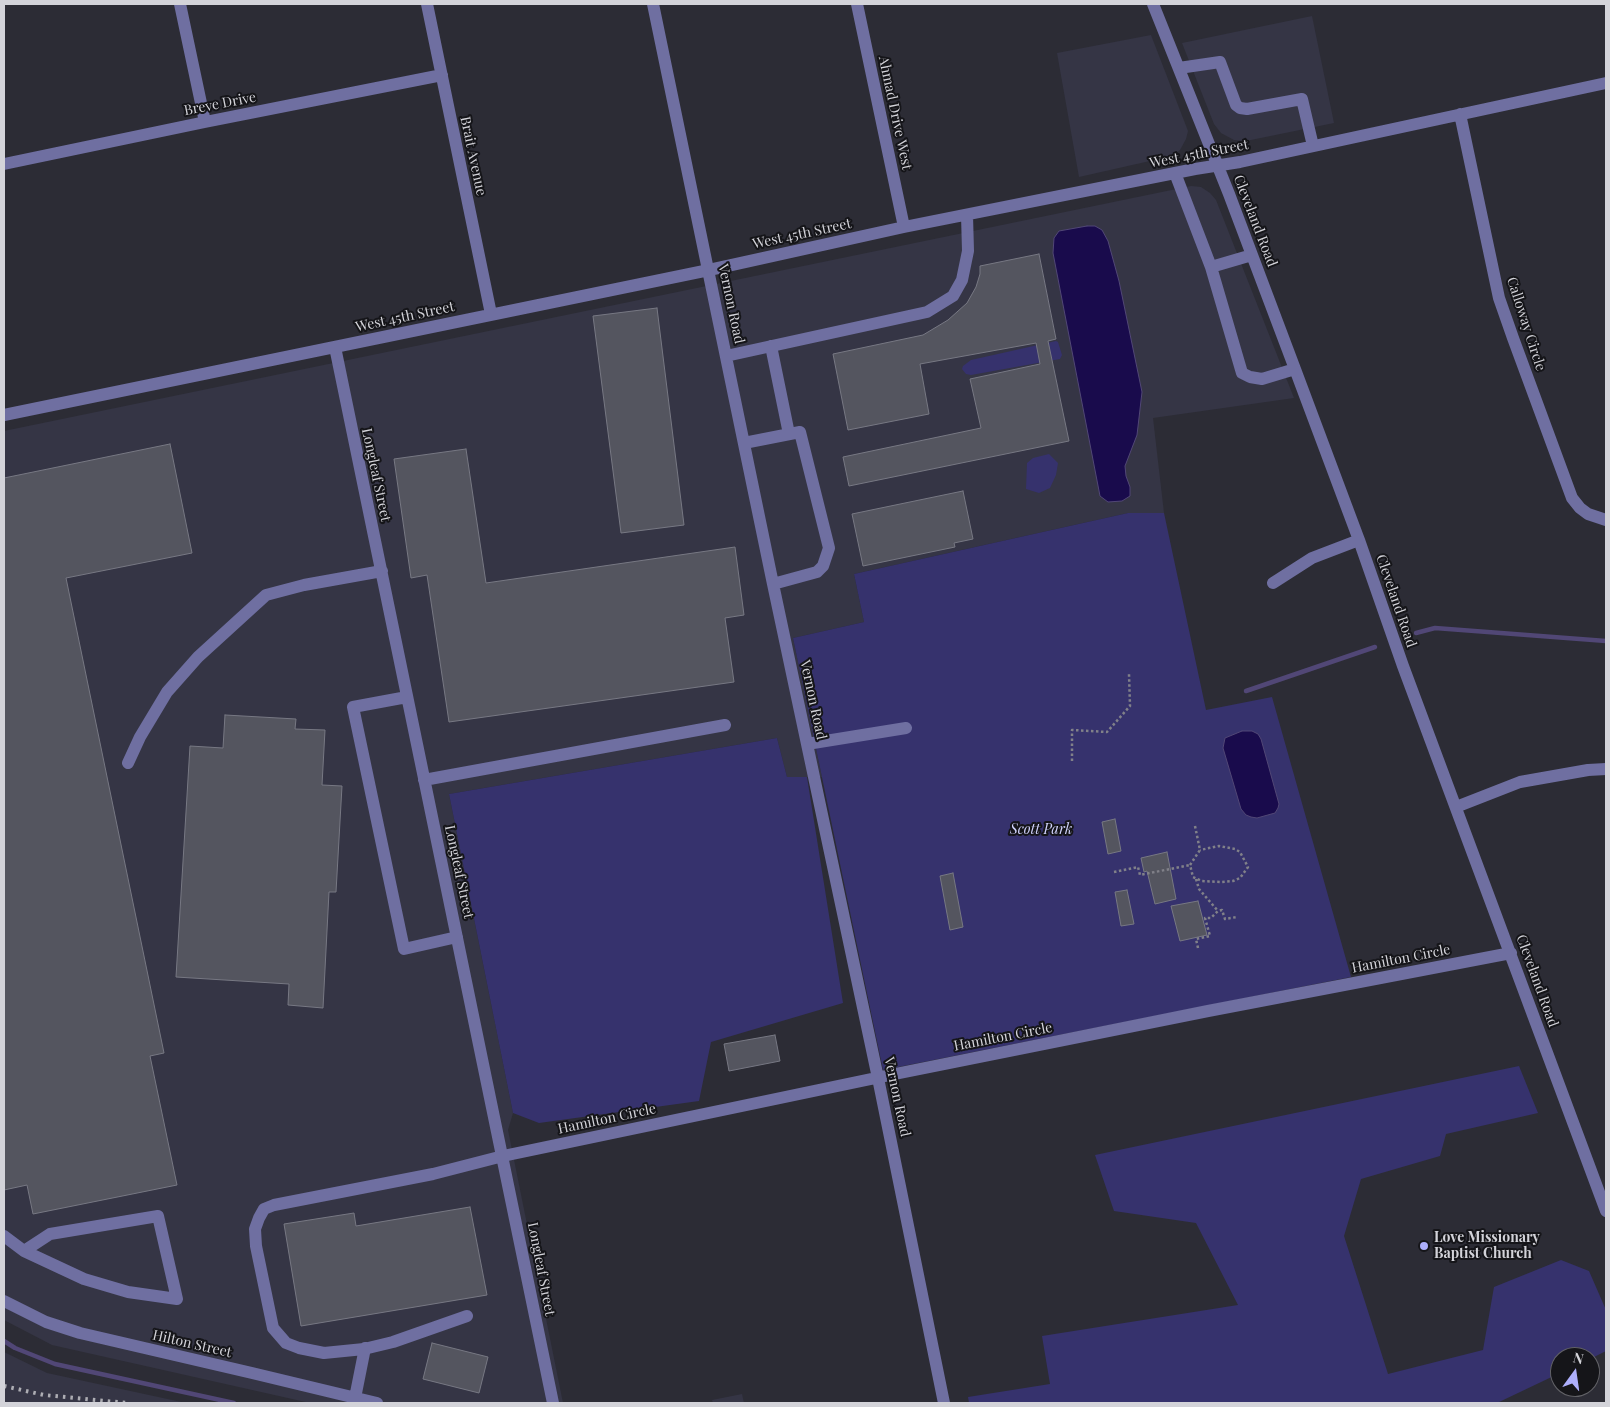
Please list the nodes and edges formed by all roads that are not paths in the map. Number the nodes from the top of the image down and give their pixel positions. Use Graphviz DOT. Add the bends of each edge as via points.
graph roads {
  1 [pos="180,4"];
  2 [pos="427,4"];
  3 [pos="654,4"];
  4 [pos="858,4"];
  5 [pos="1153,4"];
  6 [pos="1179,68"];
  7 [pos="442,75"];
  8 [pos="1606,83"];
  9 [pos="1460,114"];
  10 [pos="205,122"];
  11 [pos="1312,146"];
  12 [pos="4,164"];
  13 [pos="1217,166"];
  14 [pos="1176,173"];
  15 [pos="967,215"];
  16 [pos="904,227"];
  17 [pos="1252,255"];
  18 [pos="1210,267"];
  19 [pos="709,270"];
  20 [pos="491,314"];
  21 [pos="771,346"];
  22 [pos="335,347"];
  23 [pos="726,356"];
  24 [pos="1295,369"];
  25 [pos="4,415"];
  26 [pos="788,434"];
  27 [pos="744,443"];
  28 [pos="1606,520"];
  29 [pos="1359,540"];
  30 [pos="382,571"];
  31 [pos="773,584"];
  32 [pos="1273,584"];
  33 [pos="407,697"];
  34 [pos="725,725"];
  35 [pos="906,728"];
  36 [pos="807,744"];
  37 [pos="128,763"];
  38 [pos="1606,769"];
  39 [pos="424,780"];
  40 [pos="1456,806"];
  41 [pos="457,937"];
  42 [pos="1511,953"];
  43 [pos="878,1078"];
  44 [pos="503,1156"];
  45 [pos="1606,1211"];
  46 [pos="4,1236"];
  47 [pos="24,1251"];
  48 [pos="4,1301"];
  49 [pos="466,1316"];
  50 [pos="365,1348"];
  51 [pos="355,1398"];
  52 [pos="377,1403"];
  53 [pos="553,1403"];
  54 [pos="944,1403"];
  1 -- 10 [label="street"];
  2 -- 7 [label="street, Brait Avenue"];
  3 -- 19 [label="street, Vernon Road"];
  4 -- 16 [label="street, Ahmad Drive West"];
  5 -- 6 [label="street, Cleveland Road"];
  6 -- 11 [label="street" via="1220,62 1240,108 1302,99"];
  6 -- 13 [label="street, Cleveland Road"];
  7 -- 10 [label="street, Breve Drive"];
  7 -- 20 [label="street, Brait Avenue"];
  8 -- 9 [label="street, West 45th Street"];
  9 -- 11 [label="street, West 45th Street"];
  9 -- 28 [label="street, Calloway Circle" via="1499,298 1572,498 1588,514"];
  10 -- 12 [label="street, Breve Drive"];
  11 -- 13 [label="street, West 45th Street"];
  13 -- 14 [label="street, West 45th Street"];
  13 -- 17 [label="street, Cleveland Road"];
  14 -- 15 [label="street, West 45th Street"];
  14 -- 18 [label="street"];
  15 -- 16 [label="street, West 45th Street"];
  15 -- 21 [label="street" via="968,251 962,280 953,296 927,312"];
  16 -- 19 [label="street, West 45th Street"];
  17 -- 18 [label="street"];
  17 -- 24 [label="street, Cleveland Road"];
  18 -- 24 [label="street" via="1242,372 1262,379"];
  19 -- 20 [label="street, West 45th Street"];
  19 -- 23 [label="street, Vernon Road"];
  20 -- 22 [label="street, West 45th Street"];
  21 -- 23 [label="street"];
  21 -- 26 [label="street"];
  22 -- 25 [label="street, West 45th Street"];
  22 -- 30 [label="street, Longleaf Street"];
  23 -- 27 [label="street, Vernon Road"];
  24 -- 29 [label="street, Cleveland Road"];
  26 -- 27 [label="street"];
  26 -- 31 [label="street" via="800,432 829,548 823,566 817,572"];
  27 -- 31 [label="street, Vernon Road"];
  29 -- 32 [label="street" via="1312,558"];
  29 -- 40 [label="street, Cleveland Road"];
  30 -- 33 [label="street, Longleaf Street"];
  30 -- 37 [label="street" via="304,585 266,596 198,657 167,692"];
  31 -- 36 [label="street, Vernon Road"];
  33 -- 39 [label="street, Longleaf Street"];
  33 -- 41 [label="street" via="353,707 404,949"];
  34 -- 39 [label="street"];
  35 -- 36 [label="street"];
  36 -- 43 [label="street, Vernon Road"];
  38 -- 40 [label="street" via="1520,782"];
  39 -- 41 [label="street, Longleaf Street"];
  40 -- 42 [label="street, Cleveland Road"];
  41 -- 44 [label="street, Longleaf Street"];
  42 -- 43 [label="street, Hamilton Circle"];
  42 -- 45 [label="street, Cleveland Road"];
  43 -- 44 [label="street, Hamilton Circle"];
  43 -- 54 [label="street, Vernon Road"];
  44 -- 50 [label="street, Hamilton Circle" via="264,1209 255,1229 256,1246 273,1328 286,1343 299,1348 324,1353"];
  44 -- 53 [label="street, Longleaf Street"];
  46 -- 47 [label="street"];
  47 -- 47 [label="street" via="84,1279 128,1292 177,1299 158,1216 50,1234"];
  48 -- 51 [label="street, Hilton Street" via="46,1322 80,1334"];
  49 -- 50 [label="street" via="393,1342"];
  50 -- 51 [label="street"];
  51 -- 52 [label="street, Hilton Street"];
}
